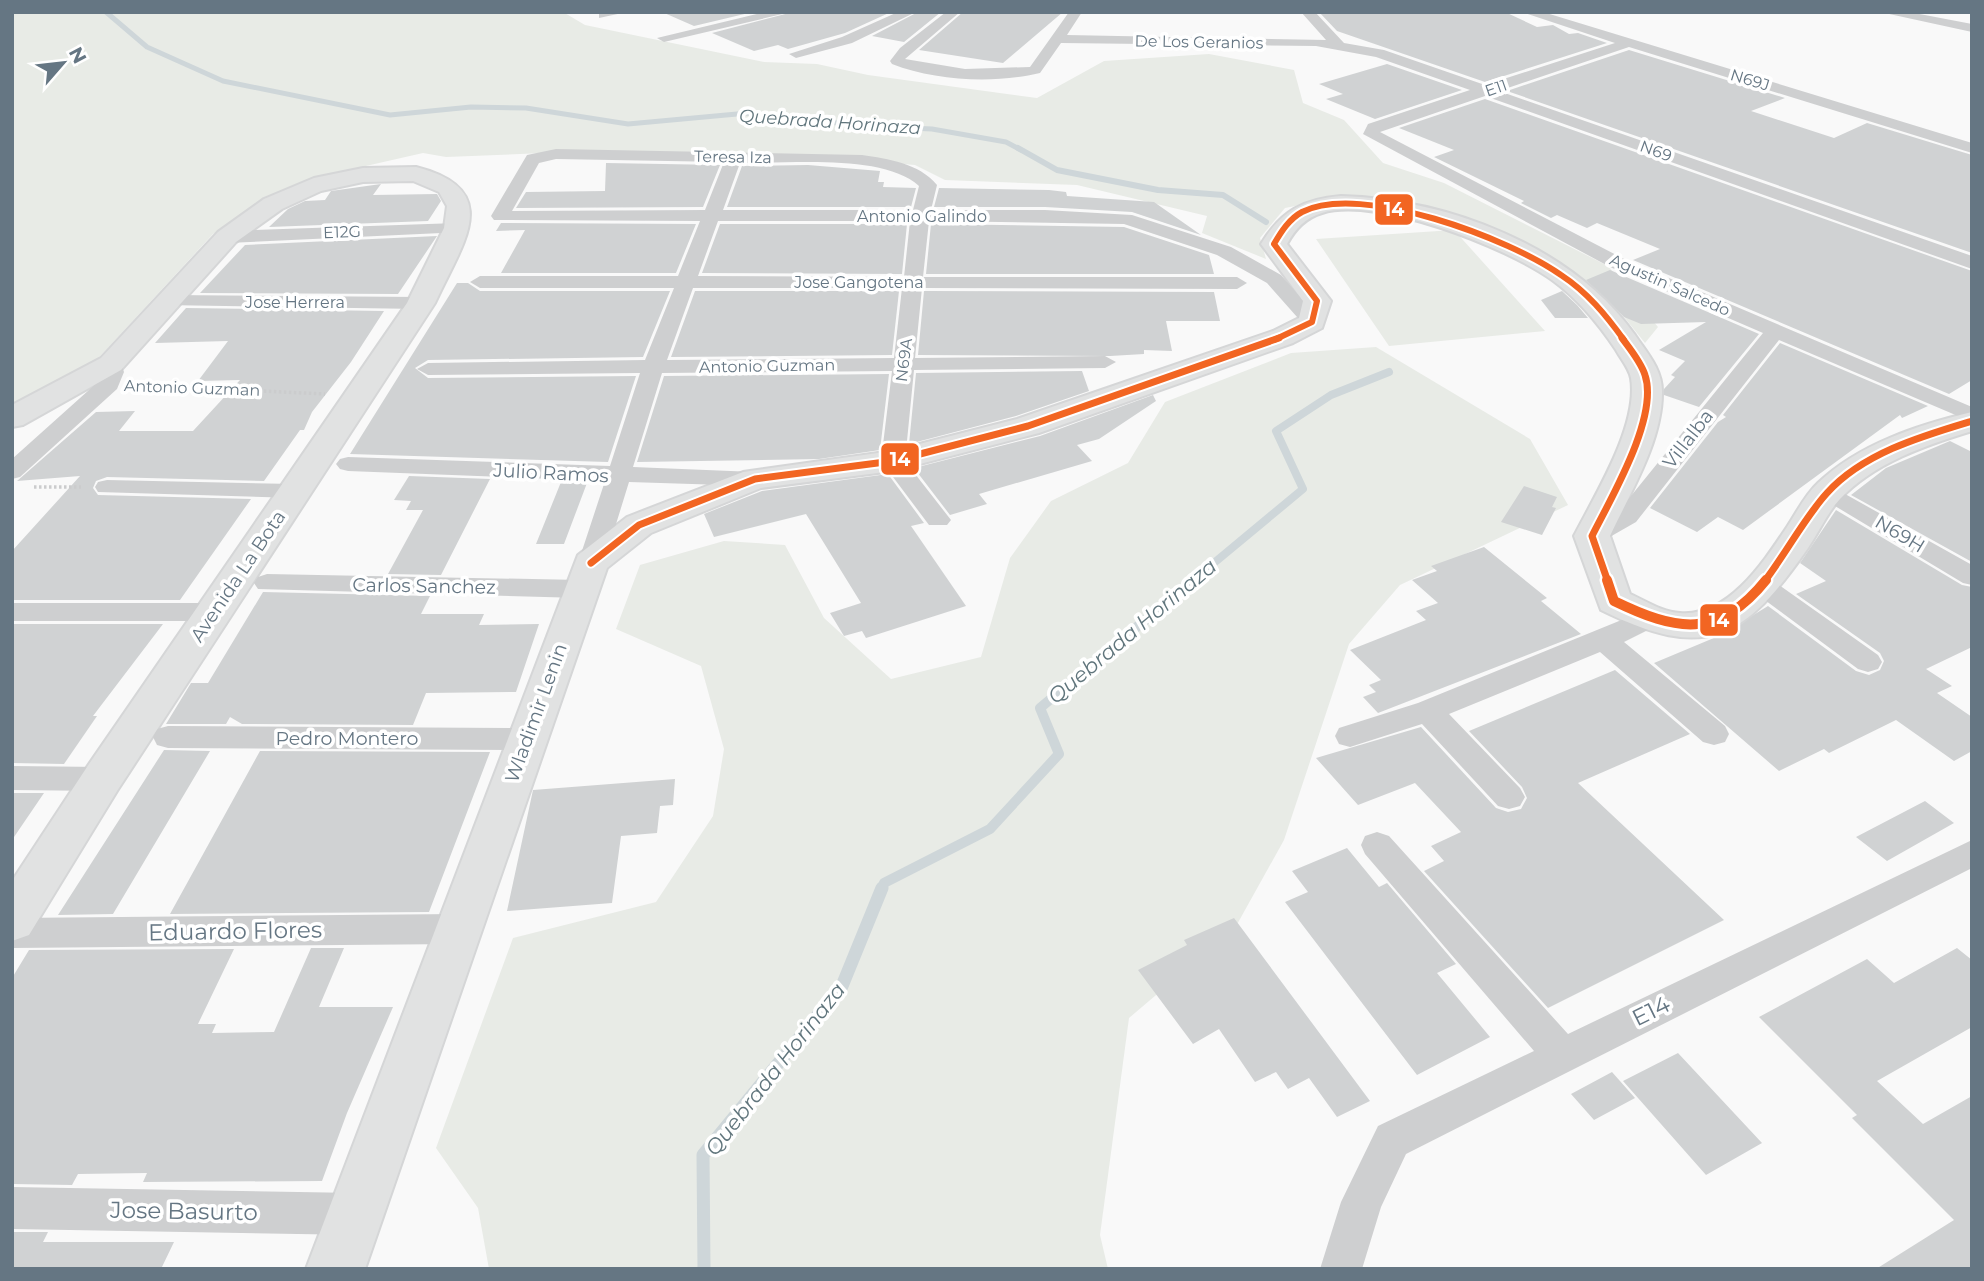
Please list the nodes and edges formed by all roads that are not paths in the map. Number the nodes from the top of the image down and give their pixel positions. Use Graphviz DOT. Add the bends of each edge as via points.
graph roads {
  1 [pos="621,12"];
  2 [pos="785,12"];
  3 [pos="911,12"];
  4 [pos="954,12"];
  5 [pos="1076,12"];
  6 [pos="1307,12"];
  7 [pos="1528,12"];
  8 [pos="1886,12"];
  9 [pos="604,15"];
  10 [pos="1972,28"];
  11 [pos="664,38"];
  12 [pos="1060,39"];
  13 [pos="1629,43"];
  14 [pos="1339,45"];
  15 [pos="796,54"];
  16 [pos="1487,91"];
  17 [pos="1376,138"];
  18 [pos="1972,148"];
  19 [pos="734,156"];
  20 [pos="928,185"];
  21 [pos="500,216"];
  22 [pos="711,216"];
  23 [pos="920,216"];
  24 [pos="457,228"];
  25 [pos="227,237"];
  26 [pos="1972,263"];
  27 [pos="480,282"];
  28 [pos="914,282"];
  29 [pos="1237,283"];
  30 [pos="684,284"];
  31 [pos="170,301"];
  32 [pos="421,303"];
  33 [pos="1312,322"];
  34 [pos="1775,331"];
  35 [pos="1105,362"];
  36 [pos="903,365"];
  37 [pos="653,368"];
  38 [pos="428,369"];
  39 [pos="110,374"];
  40 [pos="12,418"];
  41 [pos="1967,425"];
  42 [pos="893,461"];
  43 [pos="348,464"];
  44 [pos="617,476"];
  45 [pos="19,479"];
  46 [pos="755,479"];
  47 [pos="107,487"];
  48 [pos="295,491"];
  49 [pos="1829,492"];
  50 [pos="938,520"];
  51 [pos="1592,536"];
  52 [pos="586,576"];
  53 [pos="1972,577"];
  54 [pos="267,583"];
  55 [pos="1763,586"];
  56 [pos="12,612"];
  57 [pos="214,612"];
  58 [pos="1646,619"];
  59 [pos="1604,640"];
  60 [pos="1868,662"];
  61 [pos="1428,711"];
  62 [pos="1714,734"];
  63 [pos="1350,736"];
  64 [pos="168,737"];
  65 [pos="526,739"];
  66 [pos="12,778"];
  67 [pos="102,779"];
  68 [pos="1509,797"];
  69 [pos="1377,845"];
  70 [pos="1972,853"];
  71 [pos="12,920"];
  72 [pos="459,929"];
  73 [pos="12,933"];
  74 [pos="1562,1055"];
  75 [pos="12,1208"];
  76 [pos="357,1213"];
  77 [pos="335,1269"];
  78 [pos="1341,1269"];
  1 -- 9 [label="street"];
  2 -- 11 [label="street"];
  3 -- 15 [label="street" via="847,40"];
  4 -- 12 [label="street" via="901,52 897,61 1007,76 1035,70"];
  5 -- 12 [label="street"];
  6 -- 14 [label="street"];
  7 -- 13 [label="street, N69J"];
  8 -- 10 [label="street"];
  12 -- 14 [label="street, De Los Geranios"];
  13 -- 16 [label="street, E11"];
  13 -- 18 [label="street, N69J"];
  14 -- 16 [label="street, N69" via="1379,53"];
  16 -- 17 [label="street, E11" via="1374,127 1371,134"];
  16 -- 26 [label="street, N69"];
  17 -- 34 [label="street, Agustin Salcedo" via="1617,263"];
  19 -- 20 [label="street, Teresa Iza" via="862,160 911,172"];
  19 -- 21 [label="street, Teresa Iza" via="556,154 533,159"];
  19 -- 22 [label="street, Wladimir Lenin"];
  20 -- 23 [label="street, N69A"];
  21 -- 22 [label="street, Antonio Galindo"];
  22 -- 23 [label="street, Antonio Galindo"];
  22 -- 30 [label="street, Wladimir Lenin"];
  23 -- 28 [label="street, N69A"];
  23 -- 33 [label="street, Antonio Galindo" via="1126,219 1224,251 1273,279"];
  24 -- 25 [label="street, E12G"];
  24 -- 25 [label="street" via="459,206 448,187 416,174 363,174 314,185 273,204"];
  24 -- 32 [label="street, Avenida La Bota"];
  25 -- 31 [label="street"];
  27 -- 30 [label="street, Jose Gangotena"];
  28 -- 29 [label="street, Jose Gangotena"];
  28 -- 30 [label="street, Jose Gangotena"];
  28 -- 36 [label="street, N69A"];
  30 -- 37 [label="street, Wladimir Lenin"];
  31 -- 32 [label="street, Jose Herrera"];
  31 -- 39 [label="street"];
  32 -- 48 [label="street, Avenida La Bota"];
  33 -- 42 [label="street, Julio Ramos" via="1283,337 1028,426"];
  33 -- 51 [label="street" via="1317,300 1274,244 1285,226 1303,211 1337,204 1376,204 1464,227 1540,260 1578,286 1614,322 1646,378 1642,429"];
  34 -- 41 [label="street, Agustin Salcedo"];
  34 -- 51 [label="street, Villalba" via="1627,517"];
  35 -- 36 [label="street, Antonio Guzman"];
  36 -- 37 [label="street, Antonio Guzman"];
  36 -- 42 [label="street, N69A"];
  37 -- 38 [label="street, Antonio Guzman"];
  37 -- 44 [label="street, Wladimir Lenin"];
  39 -- 40 [label="street"];
  39 -- 45 [label="street"];
  41 -- 49 [label="street" via="1885,451"];
  42 -- 46 [label="street, Julio Ramos"];
  42 -- 50 [label="street"];
  43 -- 44 [label="street, Julio Ramos"];
  44 -- 46 [label="street, Julio Ramos"];
  44 -- 52 [label="street, Wladimir Lenin"];
  46 -- 52 [label="street, Julio Ramos" via="639,526"];
  47 -- 48 [label="street"];
  48 -- 57 [label="street, Avenida La Bota"];
  49 -- 53 [label="street, N69H"];
  49 -- 55 [label="street"];
  51 -- 58 [label="street" via="1614,601"];
  52 -- 54 [label="street, Carlos Sanchez"];
  52 -- 65 [label="street, Wladimir Lenin"];
  55 -- 58 [label="street" via="1741,607 1710,625 1685,627"];
  55 -- 60 [label="street"];
  56 -- 57 [label="street"];
  57 -- 67 [label="street, Avenida La Bota"];
  58 -- 59 [label="street"];
  59 -- 61 [label="street"];
  59 -- 62 [label="street"];
  61 -- 63 [label="street"];
  61 -- 68 [label="street"];
  64 -- 65 [label="street, Pedro Montero"];
  65 -- 72 [label="street, Wladimir Lenin"];
  66 -- 67 [label="street"];
  67 -- 71 [label="street, Avenida La Bota"];
  69 -- 74 [label="street"];
  70 -- 74 [label="street, E14"];
  72 -- 73 [label="street, Eduardo Flores"];
  72 -- 76 [label="street, Wladimir Lenin"];
  74 -- 78 [label="street, E14" via="1392,1140 1362,1202"];
  75 -- 76 [label="street, Jose Basurto"];
  76 -- 77 [label="street, Wladimir Lenin"];
}
